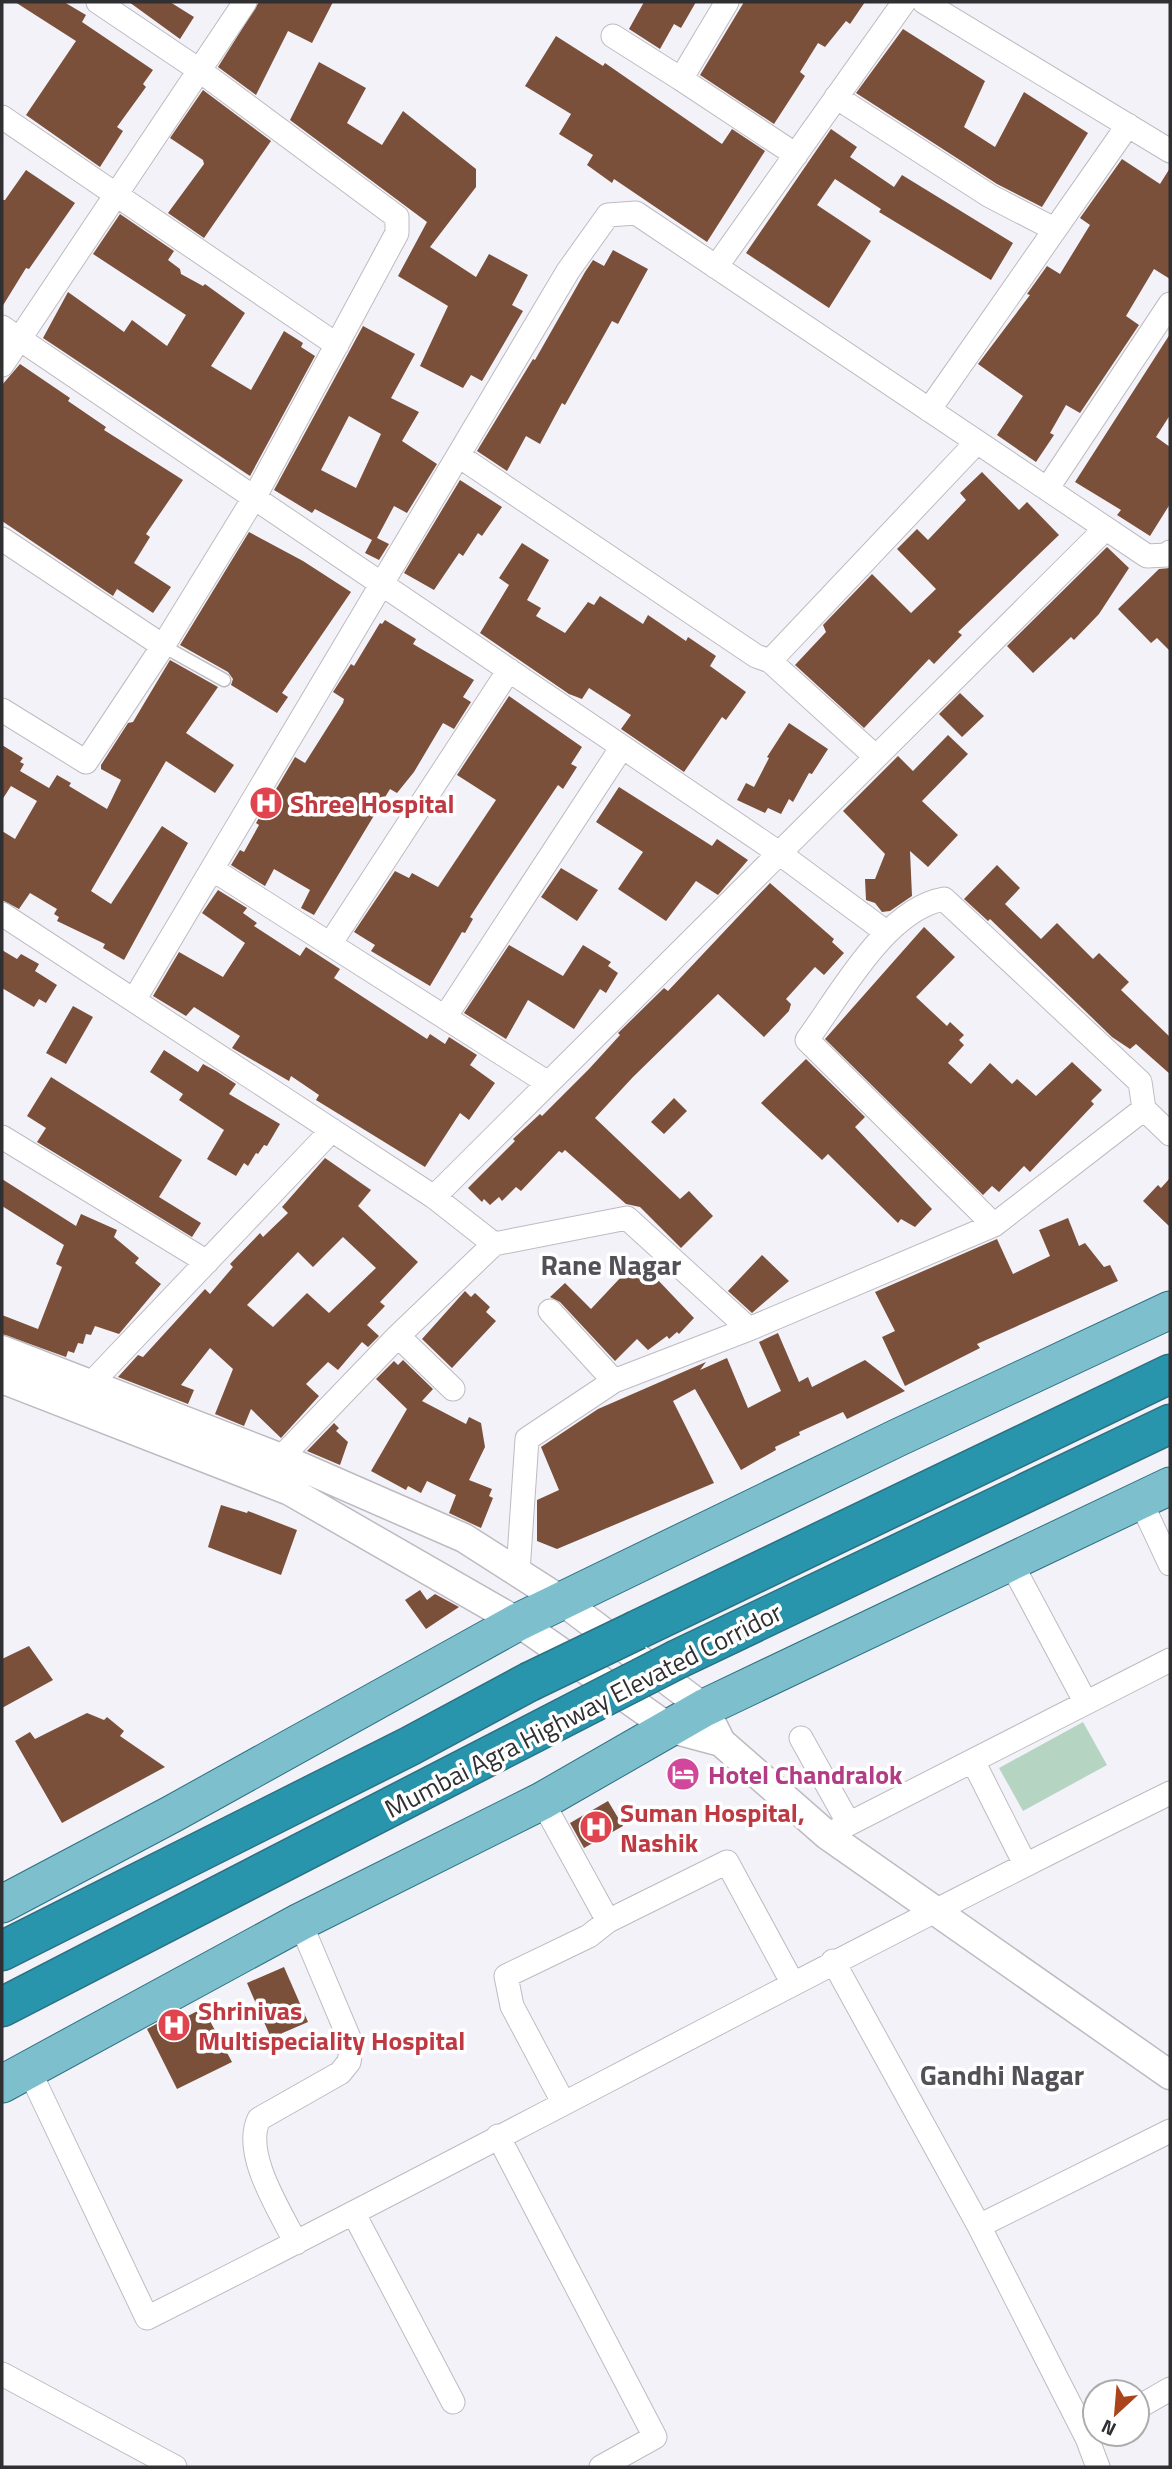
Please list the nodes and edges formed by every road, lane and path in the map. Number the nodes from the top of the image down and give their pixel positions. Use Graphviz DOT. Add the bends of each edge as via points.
graph roads {
  1 [pos="98,2"];
  2 [pos="245,2"];
  3 [pos="727,2"];
  4 [pos="904,2"];
  5 [pos="924,2"];
  6 [pos="613,37"];
  7 [pos="199,70"];
  8 [pos="681,79"];
  9 [pos="836,97"];
  10 [pos="2,117"];
  11 [pos="1128,125"];
  12 [pos="1170,151"];
  13 [pos="796,155"];
  14 [pos="117,193"];
  15 [pos="1054,229"];
  16 [pos="716,267"];
  17 [pos="1170,303"];
  18 [pos="10,333"];
  19 [pos="337,345"];
  20 [pos="2,365"];
  21 [pos="929,410"];
  22 [pos="977,442"];
  23 [pos="459,456"];
  24 [pos="1047,489"];
  25 [pos="254,498"];
  26 [pos="1105,529"];
  27 [pos="2,539"];
  28 [pos="1170,552"];
  29 [pos="384,586"];
  30 [pos="163,646"];
  31 [pos="770,661"];
  32 [pos="509,670"];
  33 [pos="224,680"];
  34 [pos="2,710"];
  35 [pos="622,747"];
  36 [pos="876,757"];
  37 [pos="779,853"];
  38 [pos="212,869"];
  39 [pos="2,914"];
  40 [pos="886,932"];
  41 [pos="330,944"];
  42 [pos="134,1000"];
  43 [pos="445,1017"];
  44 [pos="548,1083"];
  45 [pos="1144,1109"];
  46 [pos="332,1130"];
  47 [pos="1170,1134"];
  48 [pos="2,1138"];
  49 [pos="2,1147"];
  50 [pos="37,1159"];
  51 [pos="434,1196"];
  52 [pos="994,1225"];
  53 [pos="495,1244"];
  54 [pos="207,1262"];
  55 [pos="1170,1310"];
  56 [pos="550,1311"];
  57 [pos="749,1329"];
  58 [pos="398,1336"];
  59 [pos="2,1350"];
  60 [pos="1170,1374"];
  61 [pos="2,1379"];
  62 [pos="614,1381"];
  63 [pos="92,1383"];
  64 [pos="453,1389"];
  65 [pos="70,1406"];
  66 [pos="1170,1424"];
  67 [pos="281,1458"];
  68 [pos="260,1479"];
  69 [pos="1155,1493"];
  70 [pos="1010,1561"];
  71 [pos="1170,1564"];
  72 [pos="518,1572"];
  73 [pos="561,1600"];
  74 [pos="518,1622"];
  75 [pos="1170,1660"];
  76 [pos="1086,1703"];
  77 [pos="704,1708"];
  78 [pos="669,1728"];
  79 [pos="801,1738"];
  80 [pos="721,1742"];
  81 [pos="973,1761"];
  82 [pos="1170,1793"];
  83 [pos="542,1801"];
  84 [pos="838,1829"];
  85 [pos="1025,1864"];
  86 [pos="2,1904"];
  87 [pos="933,1909"];
  88 [pos="608,1921"];
  89 [pos="300,1922"];
  90 [pos="2,1951"];
  91 [pos="833,1961"];
  92 [pos="792,1982"];
  93 [pos="2,2007"];
  94 [pos="1170,2075"];
  95 [pos="15,2077"];
  96 [pos="563,2102"];
  97 [pos="1170,2131"];
  98 [pos="498,2136"];
  99 [pos="354,2214"];
  100 [pos="979,2225"];
  101 [pos="296,2243"];
  102 [pos="2,2374"];
  103 [pos="1170,2389"];
  104 [pos="1151,2400"];
  105 [pos="453,2402"];
  106 [pos="1081,2416"];
  107 [pos="1094,2448"];
  108 [pos="164,2465"];
  109 [pos="601,2467"];
  110 [pos="1098,2467"];
  1 -- 7 [label="street"];
  2 -- 7 [label="street"];
  3 -- 8 [label="street"];
  4 -- 9 [label="street"];
  5 -- 11 [label="street"];
  6 -- 8 [label="street"];
  7 -- 14 [label="street"];
  7 -- 19 [label="street" via="397,217 397,233"];
  8 -- 13 [label="street"];
  9 -- 13 [label="street"];
  9 -- 15 [label="street" via="990,195"];
  10 -- 14 [label="street"];
  11 -- 12 [label="street"];
  11 -- 15 [label="street"];
  13 -- 16 [label="street"];
  14 -- 18 [label="street"];
  14 -- 19 [label="street"];
  15 -- 21 [label="street"];
  16 -- 21 [label="street"];
  16 -- 23 [label="street" via="636,213 608,215 568,271"];
  17 -- 24 [label="street"];
  18 -- 20 [label="street"];
  18 -- 25 [label="street"];
  19 -- 25 [label="street"];
  21 -- 22 [label="street"];
  22 -- 24 [label="street"];
  22 -- 31 [label="street"];
  23 -- 29 [label="street"];
  23 -- 31 [label="street" via="756,656"];
  24 -- 26 [label="street"];
  25 -- 29 [label="street"];
  25 -- 30 [label="street"];
  26 -- 28 [label="street" via="1147,556"];
  26 -- 36 [label="street"];
  27 -- 30 [label="street"];
  29 -- 32 [label="street"];
  29 -- 38 [label="street"];
  30 -- 33 [label="lane"];
  30 -- 34 [label="street" via="86,762"];
  31 -- 36 [label="street"];
  32 -- 35 [label="street"];
  32 -- 41 [label="street"];
  35 -- 37 [label="street"];
  35 -- 43 [label="street"];
  36 -- 37 [label="street"];
  37 -- 40 [label="street"];
  37 -- 44 [label="street"];
  38 -- 41 [label="street"];
  38 -- 42 [label="street"];
  39 -- 42 [label="street"];
  40 -- 45 [label="street" via="930,902 944,900 1140,1082"];
  40 -- 52 [label="street" via="807,1040"];
  41 -- 43 [label="street"];
  42 -- 46 [label="street"];
  43 -- 44 [label="street"];
  44 -- 51 [label="street"];
  45 -- 47 [label="street"];
  45 -- 52 [label="street"];
  46 -- 51 [label="street"];
  46 -- 54 [label="street"];
  48 -- 50 [label="street"];
  49 -- 50 [label="street"];
  50 -- 54 [label="street"];
  51 -- 53 [label="street"];
  52 -- 57 [label="street"];
  53 -- 57 [label="street" via="627,1218"];
  53 -- 58 [label="street"];
  54 -- 63 [label="street"];
  55 -- 73 [label="main road"];
  56 -- 62 [label="street"];
  57 -- 62 [label="street"];
  58 -- 64 [label="street"];
  58 -- 67 [label="street"];
  59 -- 63 [label="street"];
  60 -- 90 [label="highway, Mumbai Agra Highway Elevated Corridor, bridge" via="530,1682"];
  61 -- 65 [label="street"];
  62 -- 72 [label="street" via="527,1439"];
  63 -- 65 [label="street"];
  63 -- 67 [label="street"];
  65 -- 68 [label="street"];
  66 -- 93 [label="highway, Mumbai Agra Highway Elevated Corridor, bridge" via="592,1703"];
  67 -- 68 [label="street"];
  67 -- 72 [label="street" via="464,1538"];
  68 -- 74 [label="street" via="290,1491"];
  69 -- 70 [label="main road"];
  69 -- 71 [label="street"];
  70 -- 76 [label="street"];
  70 -- 77 [label="main road"];
  72 -- 73 [label="street"];
  73 -- 74 [label="main road"];
  73 -- 77 [label="street"];
  74 -- 78 [label="street"];
  74 -- 86 [label="main road"];
  75 -- 76 [label="street"];
  76 -- 81 [label="street"];
  77 -- 78 [label="main road"];
  77 -- 80 [label="street"];
  78 -- 80 [label="street"];
  78 -- 83 [label="main road"];
  79 -- 84 [label="street"];
  80 -- 84 [label="street"];
  81 -- 84 [label="street"];
  81 -- 85 [label="street"];
  82 -- 85 [label="street"];
  83 -- 88 [label="street"];
  83 -- 89 [label="main road"];
  84 -- 87 [label="street"];
  85 -- 87 [label="street"];
  87 -- 91 [label="street"];
  87 -- 94 [label="street"];
  88 -- 92 [label="street" via="726,1862"];
  88 -- 96 [label="street" via="589,1936 506,1976 512,2006"];
  89 -- 95 [label="main road"];
  89 -- 101 [label="street" via="352,2045 349,2062 340,2073 259,2119 252,2132 261,2172"];
  91 -- 92 [label="street"];
  91 -- 100 [label="street"];
  92 -- 96 [label="street"];
  95 -- 101 [label="street" via="147,2318"];
  96 -- 98 [label="street"];
  97 -- 100 [label="street"];
  98 -- 99 [label="street"];
  98 -- 109 [label="street" via="655,2437"];
  99 -- 101 [label="street"];
  99 -- 105 [label="street"];
  100 -- 106 [label="street"];
  102 -- 108 [label="street"];
  103 -- 104 [label="street"];
  107 -- 110 [label="street"];
}
